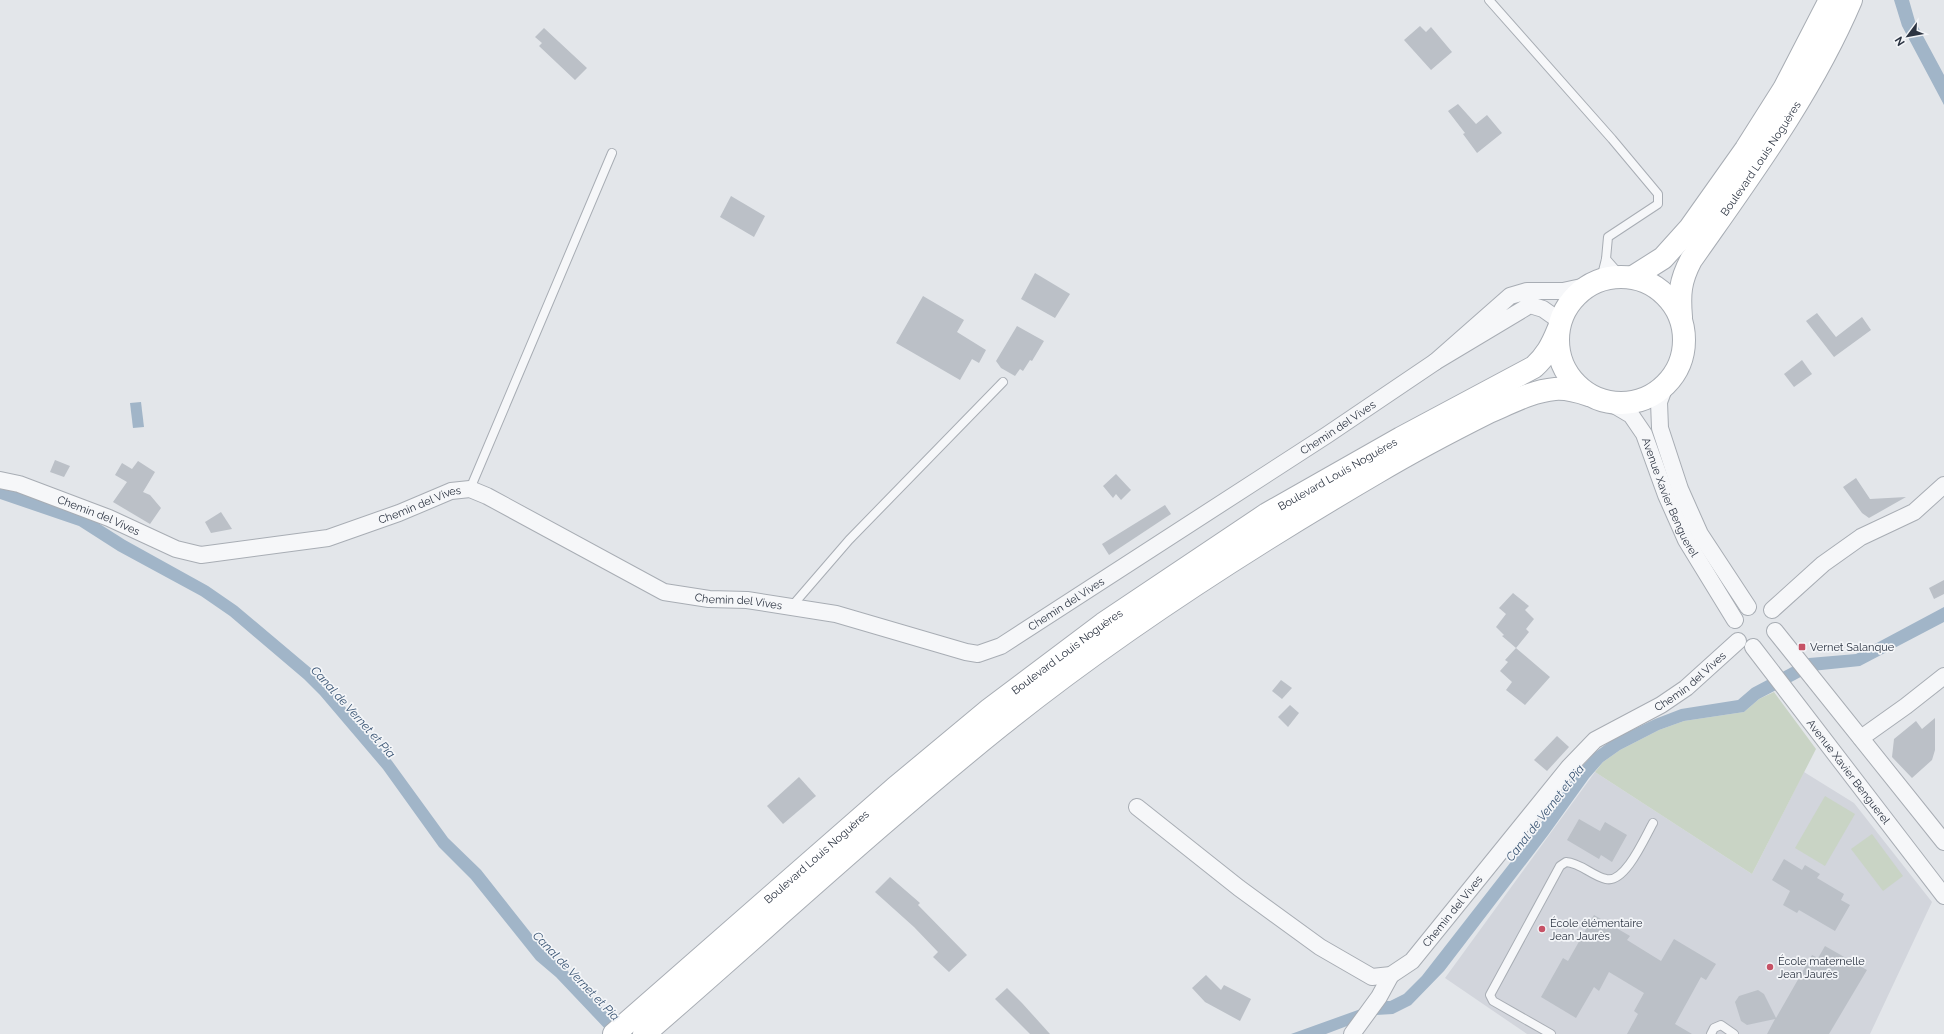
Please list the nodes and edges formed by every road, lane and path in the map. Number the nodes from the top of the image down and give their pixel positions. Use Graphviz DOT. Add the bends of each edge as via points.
graph roads {
  1 [pos="1489,0"];
  2 [pos="1842,4"];
  3 [pos="612,153"];
  4 [pos="1609,276"];
  5 [pos="1681,317"];
  6 [pos="1559,326"];
  7 [pos="1435,362"];
  8 [pos="1003,382"];
  9 [pos="1665,386"];
  10 [pos="1589,395"];
  11 [pos="1609,402"];
  12 [pos="0,480"];
  13 [pos="1944,485"];
  14 [pos="470,489"];
  15 [pos="792,606"];
  16 [pos="1748,607"];
  17 [pos="1772,610"];
  18 [pos="1735,620"];
  19 [pos="1775,631"];
  20 [pos="1738,641"];
  21 [pos="1753,648"];
  22 [pos="1944,676"];
  23 [pos="1861,738"];
  24 [pos="1137,807"];
  25 [pos="1654,823"];
  26 [pos="1944,842"];
  27 [pos="1944,896"];
  28 [pos="1391,975"];
  29 [pos="641,1028"];
  30 [pos="1352,1033"];
  31 [pos="614,1034"];
  32 [pos="1551,1034"];
  33 [pos="1711,1034"];
  34 [pos="1734,1034"];
  1 -- 4 [label="lane" via="1658,194 1658,204 1608,237"];
  2 -- 4 [label="main road, Boulevard Louis Noguères" via="1690,228 1663,258"];
  2 -- 5 [label="main road, Boulevard Louis Noguères" via="1816,69 1782,128 1683,274 1679,294"];
  3 -- 14 [label="lane"];
  4 -- 5 [label="main road" via="1653,285 1669,299"];
  4 -- 6 [label="main road" via="1570,302"];
  4 -- 7 [label="street, Chemin del Vives" via="1563,291 1527,290 1510,296"];
  5 -- 9 [label="main road" via="1685,335 1683,354 1677,371"];
  6 -- 7 [label="street, Chemin del Vives" via="1543,310 1530,305"];
  6 -- 10 [label="main road" via="1558,349 1564,367 1574,383"];
  6 -- 29 [label="main road, Boulevard Louis Noguères" via="1551,346 1534,367 1266,514 1103,624 990,709 895,788"];
  7 -- 15 [label="street, Chemin del Vives" via="1001,646 978,654 966,652 836,614"];
  8 -- 15 [label="lane" via="849,540"];
  9 -- 11 [label="main road" via="1649,397 1629,403"];
  9 -- 16 [label="street, Avenue Xavier Benguerel" via="1659,402 1660,428 1680,490 1700,534"];
  10 -- 11 [label="main road"];
  10 -- 29 [label="main road, Boulevard Louis Noguères" via="1571,389 1545,391 1518,399 1463,425 1408,454 1278,531 1112,640 1001,725"];
  11 -- 18 [label="street, Avenue Xavier Benguerel" via="1631,415 1644,434 1666,495 1686,540"];
  12 -- 14 [label="street, Chemin del Vives" via="20,484 109,518 176,549 201,555 328,538 451,491"];
  13 -- 17 [label="street" via="1914,512 1861,537 1823,564"];
  14 -- 15 [label="street, Chemin del Vives" via="664,592 709,599 747,600"];
  16 -- 17 [label="street" via="1762,605"];
  16 -- 18 [label="street"];
  17 -- 19 [label="street" via="1776,622"];
  18 -- 20 [label="street" via="1734,631"];
  19 -- 21 [label="street" via="1764,644"];
  19 -- 23 [label="street"];
  20 -- 21 [label="street" via="1745,647"];
  20 -- 28 [label="street, Chemin del Vives" via="1686,688 1661,705 1595,740 1569,766 1412,960"];
  21 -- 27 [label="street, Avenue Xavier Benguerel"];
  22 -- 23 [label="street"];
  23 -- 26 [label="street"];
  24 -- 28 [label="street" via="1239,888 1320,947 1372,977"];
  25 -- 32 [label="lane" via="1629,865 1614,879 1606,879 1574,863 1566,862 1560,866 1490,995 1493,1001"];
  28 -- 30 [label="street" via="1379,997"];
  29 -- 31 [label="main road, Boulevard Louis Noguères"];
  33 -- 34 [label="lane" via="1714,1028 1721,1025"];
}
